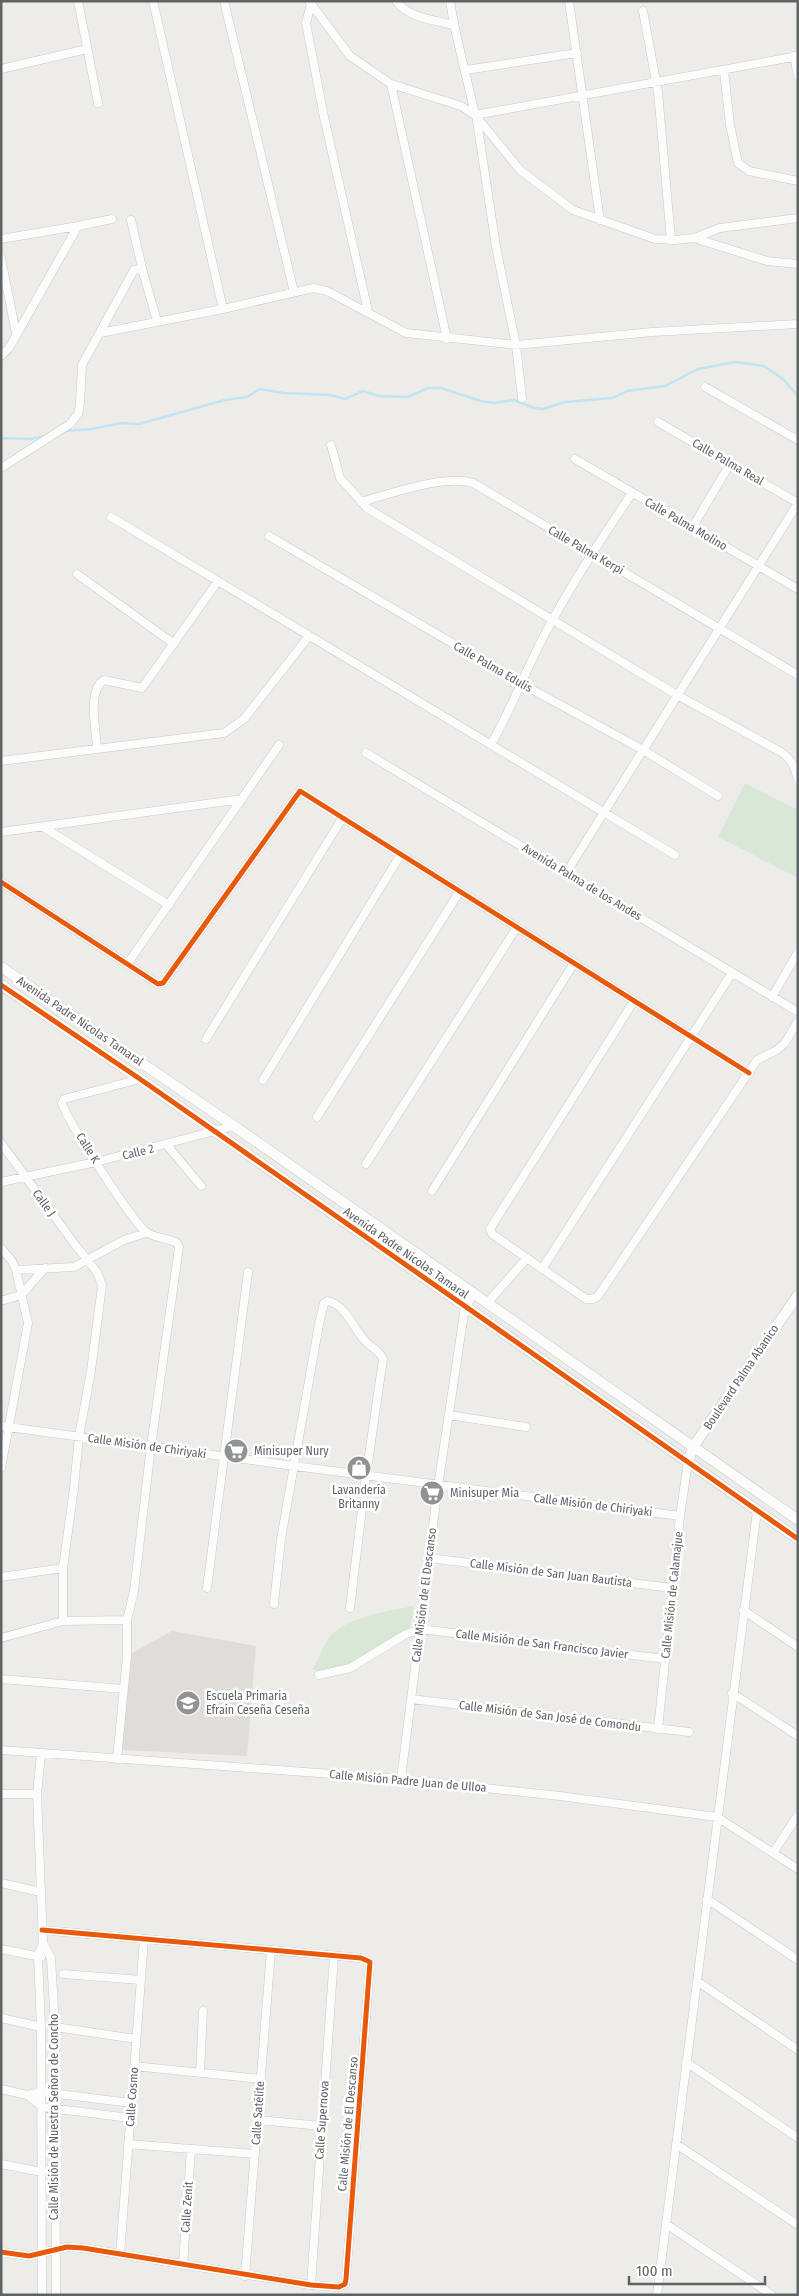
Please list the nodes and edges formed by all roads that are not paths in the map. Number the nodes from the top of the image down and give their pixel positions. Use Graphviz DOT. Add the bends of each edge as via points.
graph roads {
  1 [pos="78,1"];
  2 [pos="154,1"];
  3 [pos="224,1"];
  4 [pos="396,1"];
  5 [pos="450,1"];
  6 [pos="569,1"];
  7 [pos="310,2"];
  8 [pos="643,11"];
  9 [pos="453,25"];
  10 [pos="87,49"];
  11 [pos="577,53"];
  12 [pos="796,56"];
  13 [pos="1,69"];
  14 [pos="466,70"];
  15 [pos="724,71"];
  16 [pos="798,76"];
  17 [pos="656,82"];
  18 [pos="391,84"];
  19 [pos="582,95"];
  20 [pos="98,103"];
  21 [pos="476,118"];
  22 [pos="798,181"];
  23 [pos="112,218"];
  24 [pos="798,218"];
  25 [pos="131,220"];
  26 [pos="600,220"];
  27 [pos="78,226"];
  28 [pos="694,238"];
  29 [pos="1,239"];
  30 [pos="671,240"];
  31 [pos="1,258"];
  32 [pos="798,264"];
  33 [pos="143,272"];
  34 [pos="294,292"];
  35 [pos="223,309"];
  36 [pos="368,312"];
  37 [pos="157,321"];
  38 [pos="798,324"];
  39 [pos="100,333"];
  40 [pos="16,334"];
  41 [pos="447,339"];
  42 [pos="516,345"];
  43 [pos="1,356"];
  44 [pos="705,387"];
  45 [pos="522,398"];
  46 [pos="658,422"];
  47 [pos="798,440"];
  48 [pos="331,445"];
  49 [pos="575,459"];
  50 [pos="730,464"];
  51 [pos="1,468"];
  52 [pos="632,492"];
  53 [pos="361,502"];
  54 [pos="798,503"];
  55 [pos="111,517"];
  56 [pos="692,528"];
  57 [pos="269,536"];
  58 [pos="592,554"];
  59 [pos="758,566"];
  60 [pos="77,574"];
  61 [pos="218,581"];
  62 [pos="798,589"];
  63 [pos="553,620"];
  64 [pos="719,629"];
  65 [pos="309,636"];
  66 [pos="174,644"];
  67 [pos="798,675"];
  68 [pos="522,684"];
  69 [pos="677,695"];
  70 [pos="491,744"];
  71 [pos="279,745"];
  72 [pos="97,747"];
  73 [pos="643,750"];
  74 [pos="366,752"];
  75 [pos="1,761"];
  76 [pos="798,780"];
  77 [pos="718,796"];
  78 [pos="242,799"];
  79 [pos="604,812"];
  80 [pos="342,817"];
  81 [pos="43,827"];
  82 [pos="1,832"];
  83 [pos="400,854"];
  84 [pos="675,855"];
  85 [pos="566,873"];
  86 [pos="1,882"];
  87 [pos="460,891"];
  88 [pos="169,904"];
  89 [pos="517,927"];
  90 [pos="798,952"];
  91 [pos="128,963"];
  92 [pos="574,963"];
  93 [pos="1,967"];
  94 [pos="732,973"];
  95 [pos="1,985"];
  96 [pos="772,997"];
  97 [pos="634,1001"];
  98 [pos="798,1012"];
  99 [pos="798,1021"];
  100 [pos="690,1036"];
  101 [pos="206,1039"];
  102 [pos="749,1073"];
  103 [pos="140,1079"];
  104 [pos="263,1080"];
  105 [pos="317,1117"];
  106 [pos="234,1126"];
  107 [pos="215,1132"];
  108 [pos="1,1143"];
  109 [pos="166,1144"];
  110 [pos="96,1162"];
  111 [pos="366,1164"];
  112 [pos="25,1177"];
  113 [pos="1,1182"];
  114 [pos="201,1186"];
  115 [pos="432,1191"];
  116 [pos="146,1233"];
  117 [pos="1,1248"];
  118 [pos="527,1258"];
  119 [pos="88,1261"];
  120 [pos="44,1268"];
  121 [pos="542,1269"];
  122 [pos="16,1270"];
  123 [pos="248,1272"];
  124 [pos="20,1294"];
  125 [pos="474,1295"];
  126 [pos="798,1295"];
  127 [pos="1,1301"];
  128 [pos="487,1304"];
  129 [pos="465,1307"];
  130 [pos="449,1415"];
  131 [pos="4,1426"];
  132 [pos="526,1427"];
  133 [pos="79,1436"];
  134 [pos="151,1446"];
  135 [pos="693,1447"];
  136 [pos="224,1456"];
  137 [pos="688,1462"];
  138 [pos="294,1466"];
  139 [pos="1,1468"];
  140 [pos="366,1476"];
  141 [pos="438,1486"];
  142 [pos="757,1511"];
  143 [pos="680,1516"];
  144 [pos="798,1520"];
  145 [pos="798,1539"];
  146 [pos="429,1558"];
  147 [pos="63,1568"];
  148 [pos="1,1577"];
  149 [pos="207,1588"];
  150 [pos="672,1588"];
  151 [pos="274,1604"];
  152 [pos="350,1608"];
  153 [pos="743,1610"];
  154 [pos="127,1620"];
  155 [pos="63,1621"];
  156 [pos="420,1629"];
  157 [pos="1,1638"];
  158 [pos="798,1647"];
  159 [pos="665,1659"];
  160 [pos="319,1675"];
  161 [pos="1,1679"];
  162 [pos="123,1689"];
  163 [pos="732,1692"];
  164 [pos="411,1699"];
  165 [pos="658,1729"];
  166 [pos="689,1732"];
  167 [pos="798,1736"];
  168 [pos="1,1750"];
  169 [pos="41,1754"];
  170 [pos="117,1759"];
  171 [pos="401,1779"];
  172 [pos="1,1794"];
  173 [pos="37,1794"];
  174 [pos="798,1815"];
  175 [pos="717,1818"];
  176 [pos="773,1853"];
  177 [pos="798,1869"];
  178 [pos="1,1883"];
  179 [pos="41,1892"];
  180 [pos="707,1899"];
  181 [pos="42,1930"];
  182 [pos="144,1939"];
  183 [pos="43,1943"];
  184 [pos="1,1949"];
  185 [pos="271,1950"];
  186 [pos="38,1956"];
  187 [pos="334,1956"];
  188 [pos="52,1958"];
  189 [pos="798,1960"];
  190 [pos="63,1974"];
  191 [pos="141,1980"];
  192 [pos="696,1981"];
  193 [pos="203,2011"];
  194 [pos="1,2018"];
  195 [pos="41,2026"];
  196 [pos="55,2027"];
  197 [pos="136,2039"];
  198 [pos="798,2050"];
  199 [pos="686,2062"];
  200 [pos="134,2066"];
  201 [pos="200,2073"];
  202 [pos="261,2079"];
  203 [pos="1,2089"];
  204 [pos="42,2092"];
  205 [pos="55,2094"];
  206 [pos="27,2095"];
  207 [pos="132,2103"];
  208 [pos="42,2107"];
  209 [pos="55,2109"];
  210 [pos="130,2118"];
  211 [pos="258,2120"];
  212 [pos="322,2126"];
  213 [pos="798,2138"];
  214 [pos="128,2144"];
  215 [pos="676,2144"];
  216 [pos="191,2149"];
  217 [pos="255,2154"];
  218 [pos="1,2164"];
  219 [pos="42,2172"];
  220 [pos="666,2224"];
  221 [pos="798,2225"];
  222 [pos="55,2249"];
  223 [pos="1,2252"];
  224 [pos="42,2254"];
  225 [pos="120,2255"];
  226 [pos="183,2265"];
  227 [pos="245,2276"];
  228 [pos="311,2285"];
  229 [pos="42,2295"];
  230 [pos="56,2295"];
  231 [pos="658,2295"];
  232 [pos="772,2295"];
  1 -- 10 [label="street"];
  2 -- 35 [label="street"];
  3 -- 34 [label="street"];
  4 -- 9 [label="street" via="401,8 417,16"];
  5 -- 9 [label="street"];
  6 -- 11 [label="street"];
  7 -- 18 [label="street" via="350,56"];
  7 -- 36 [label="street" via="306,23"];
  8 -- 17 [label="street"];
  9 -- 14 [label="street"];
  10 -- 13 [label="street"];
  10 -- 20 [label="street"];
  11 -- 14 [label="street"];
  11 -- 19 [label="street"];
  12 -- 15 [label="street"];
  12 -- 16 [label="street"];
  14 -- 21 [label="street"];
  15 -- 17 [label="street"];
  15 -- 22 [label="street" via="738,163 749,171"];
  17 -- 19 [label="street"];
  17 -- 30 [label="street"];
  18 -- 21 [label="street" via="461,106"];
  18 -- 41 [label="street"];
  19 -- 21 [label="street"];
  19 -- 26 [label="street"];
  21 -- 26 [label="street" via="520,170 573,210"];
  21 -- 42 [label="street" via="496,247"];
  23 -- 27 [label="street"];
  24 -- 28 [label="street" via="720,228"];
  25 -- 33 [label="street"];
  26 -- 30 [label="street" via="655,239"];
  27 -- 29 [label="street"];
  27 -- 40 [label="street"];
  28 -- 30 [label="street"];
  28 -- 32 [label="street" via="767,261"];
  31 -- 40 [label="street"];
  33 -- 37 [label="street"];
  33 -- 39 [label="street" via="134,270"];
  34 -- 35 [label="street"];
  34 -- 36 [label="street" via="320,289"];
  35 -- 37 [label="street"];
  36 -- 41 [label="street" via="406,333"];
  37 -- 39 [label="street"];
  38 -- 42 [label="street" via="652,332"];
  39 -- 51 [label="street" via="82,365 78,414 70,424"];
  40 -- 43 [label="street"];
  41 -- 42 [label="street"];
  42 -- 45 [label="street"];
  44 -- 47 [label="street"];
  46 -- 50 [label="street, Calle Palma Real"];
  48 -- 53 [label="street" via="340,478"];
  49 -- 52 [label="street, Calle Palma Molino"];
  50 -- 54 [label="street, Calle Palma Real"];
  50 -- 56 [label="street"];
  52 -- 56 [label="street, Calle Palma Molino"];
  52 -- 58 [label="street"];
  53 -- 58 [label="street, Calle Palma Kerpi" via="412,488 466,481"];
  53 -- 63 [label="street"];
  54 -- 59 [label="street"];
  55 -- 61 [label="street"];
  56 -- 59 [label="street, Calle Palma Molino"];
  57 -- 68 [label="street, Calle Palma Edulis"];
  58 -- 63 [label="street"];
  58 -- 64 [label="street, Calle Palma Kerpi"];
  59 -- 62 [label="street, Calle Palma Molino"];
  59 -- 64 [label="street"];
  60 -- 66 [label="street"];
  61 -- 65 [label="street"];
  61 -- 66 [label="street"];
  63 -- 68 [label="street"];
  63 -- 69 [label="street"];
  64 -- 67 [label="street, Calle Palma Kerpi"];
  64 -- 69 [label="street"];
  65 -- 70 [label="street"];
  65 -- 72 [label="street" via="244,719 224,733"];
  66 -- 72 [label="street" via="142,688 104,680 98,683 94,700"];
  68 -- 70 [label="street"];
  68 -- 73 [label="street, Calle Palma Edulis"];
  69 -- 73 [label="street"];
  69 -- 76 [label="street" via="788,757"];
  70 -- 79 [label="street"];
  71 -- 78 [label="street"];
  72 -- 75 [label="street"];
  73 -- 77 [label="street, Calle Palma Edulis"];
  73 -- 79 [label="street"];
  74 -- 85 [label="street, Avenida Palma de los Andes"];
  78 -- 81 [label="street"];
  78 -- 88 [label="street"];
  79 -- 84 [label="street"];
  79 -- 85 [label="street"];
  80 -- 83 [label="street"];
  80 -- 91 [label="street" via="300,791 163,983 158,984"];
  80 -- 101 [label="street"];
  81 -- 82 [label="street"];
  81 -- 88 [label="street"];
  83 -- 87 [label="street"];
  83 -- 104 [label="street"];
  85 -- 94 [label="street, Avenida Palma de los Andes"];
  86 -- 91 [label="street"];
  87 -- 89 [label="street"];
  87 -- 105 [label="street"];
  88 -- 91 [label="street"];
  89 -- 92 [label="street"];
  89 -- 111 [label="street"];
  90 -- 96 [label="street"];
  92 -- 97 [label="street"];
  92 -- 115 [label="street"];
  93 -- 106 [label="street, Avenida Padre Nicolas Tamaral"];
  94 -- 96 [label="street, Avenida Palma de los Andes"];
  94 -- 100 [label="street"];
  95 -- 103 [label="street, Avenida Padre Nicolas Tamaral"];
  96 -- 98 [label="street, Avenida Palma de los Andes"];
  97 -- 100 [label="street"];
  97 -- 118 [label="street" via="491,1224 492,1234"];
  99 -- 102 [label="street" via="785,1043 757,1060"];
  100 -- 102 [label="street"];
  100 -- 121 [label="street"];
  102 -- 121 [label="street" via="598,1296 593,1300 586,1299"];
  103 -- 107 [label="street, Avenida Padre Nicolas Tamaral"];
  103 -- 110 [label="street, Calle K" via="64,1099 63,1108"];
  106 -- 107 [label="street, Calle 2"];
  106 -- 125 [label="street, Avenida Padre Nicolas Tamaral"];
  107 -- 109 [label="street, Calle 2"];
  107 -- 129 [label="street, Avenida Padre Nicolas Tamaral"];
  108 -- 112 [label="street, Calle J"];
  109 -- 110 [label="street, Calle 2"];
  109 -- 114 [label="street"];
  110 -- 112 [label="street, Calle 2"];
  110 -- 116 [label="street, Calle K"];
  112 -- 113 [label="street, Calle 2"];
  112 -- 119 [label="street, Calle J"];
  116 -- 119 [label="street" via="124,1240"];
  116 -- 134 [label="street" via="177,1242 178,1247"];
  117 -- 122 [label="street"];
  118 -- 121 [label="street"];
  118 -- 128 [label="street"];
  119 -- 120 [label="street" via="74,1267"];
  119 -- 133 [label="street, Calle J" via="102,1285"];
  120 -- 122 [label="street"];
  120 -- 124 [label="street"];
  122 -- 124 [label="street"];
  123 -- 136 [label="street"];
  124 -- 127 [label="street"];
  124 -- 131 [label="street" via="27,1314 27,1332"];
  125 -- 128 [label="street, Avenida Padre Nicolas Tamaral"];
  125 -- 129 [label="street, Calle Misión de El Descanso"];
  126 -- 135 [label="street, Boulevard Palma Abanico"];
  128 -- 135 [label="street, Avenida Padre Nicolas Tamaral"];
  129 -- 130 [label="street, Calle Misión de El Descanso"];
  129 -- 137 [label="street, Avenida Padre Nicolas Tamaral"];
  130 -- 132 [label="street"];
  130 -- 141 [label="street, Calle Misión de El Descanso"];
  131 -- 133 [label="street, Calle Misión de Chiriyaki"];
  131 -- 139 [label="street"];
  133 -- 134 [label="street, Calle Misión de Chiriyaki"];
  133 -- 147 [label="street, Calle J"];
  134 -- 136 [label="street, Calle Misión de Chiriyaki"];
  134 -- 154 [label="street" via="134,1591"];
  135 -- 137 [label="street, Boulevard Palma Abanico"];
  135 -- 144 [label="street, Avenida Padre Nicolas Tamaral"];
  136 -- 138 [label="street, Calle Misión de Chiriyaki"];
  136 -- 149 [label="street"];
  137 -- 142 [label="street, Avenida Padre Nicolas Tamaral"];
  137 -- 143 [label="street, Calle Misión de Calamajue"];
  138 -- 140 [label="street, Calle Misión de Chiriyaki"];
  138 -- 140 [label="street" via="319,1324 324,1303 328,1301 334,1302 383,1359"];
  138 -- 151 [label="street"];
  140 -- 141 [label="street, Calle Misión de Chiriyaki"];
  140 -- 152 [label="street"];
  141 -- 143 [label="street, Calle Misión de Chiriyaki"];
  141 -- 146 [label="street, Calle Misión de El Descanso"];
  142 -- 145 [label="street, Avenida Padre Nicolas Tamaral"];
  142 -- 153 [label="street"];
  143 -- 150 [label="street, Calle Misión de Calamajue"];
  146 -- 150 [label="street, Calle Misión de San Juan Bautista"];
  146 -- 156 [label="street, Calle Misión de El Descanso"];
  147 -- 148 [label="street"];
  147 -- 155 [label="street, Calle J"];
  150 -- 159 [label="street, Calle Misión de Calamajue"];
  153 -- 158 [label="street"];
  153 -- 163 [label="street"];
  154 -- 155 [label="street"];
  154 -- 162 [label="street"];
  155 -- 157 [label="street"];
  156 -- 159 [label="street, Calle Misión de San Francisco Javier"];
  156 -- 160 [label="street" via="350,1668"];
  156 -- 164 [label="street, Calle Misión de El Descanso"];
  159 -- 165 [label="street, Calle Misión de Calamajue"];
  161 -- 162 [label="street"];
  162 -- 170 [label="street"];
  163 -- 167 [label="street"];
  163 -- 175 [label="street"];
  164 -- 165 [label="street, Calle Misión de San José de Comondu"];
  164 -- 171 [label="street, Calle Misión de El Descanso"];
  165 -- 166 [label="street, Calle Misión de San José de Comondu"];
  168 -- 169 [label="street, Calle Misión Padre Juan de Ulloa"];
  169 -- 170 [label="street, Calle Misión Padre Juan de Ulloa"];
  169 -- 173 [label="street, Calle Misión de Nuestra Señora de Concho"];
  170 -- 171 [label="street, Calle Misión Padre Juan de Ulloa"];
  171 -- 175 [label="street, Calle Misión Padre Juan de Ulloa" via="560,1796"];
  172 -- 173 [label="street"];
  173 -- 179 [label="street, Calle Misión de Nuestra Señora de Concho"];
  174 -- 176 [label="street"];
  175 -- 176 [label="street, Calle Misión Padre Juan de Ulloa"];
  175 -- 180 [label="street"];
  176 -- 177 [label="street, Calle Misión Padre Juan de Ulloa"];
  178 -- 179 [label="street"];
  179 -- 181 [label="street, Calle Misión de Nuestra Señora de Concho"];
  180 -- 189 [label="street"];
  180 -- 192 [label="street"];
  181 -- 182 [label="street"];
  181 -- 183 [label="street, Calle Misión de Nuestra Señora de Concho"];
  182 -- 185 [label="street"];
  182 -- 191 [label="street, Calle Cosmo"];
  183 -- 186 [label="street, Calle Misión de Nuestra Señora de Concho"];
  183 -- 188 [label="street, Calle Misión de Nuestra Señora de Concho"];
  184 -- 186 [label="street"];
  185 -- 187 [label="street"];
  185 -- 202 [label="street, Calle Satélite"];
  186 -- 188 [label="street"];
  186 -- 195 [label="street, Calle Misión de Nuestra Señora de Concho"];
  187 -- 212 [label="street, Calle Supernova"];
  187 -- 228 [label="street, Calle Misión de El Descanso" via="370,1962 346,2279 342,2286"];
  188 -- 196 [label="street, Calle Misión de Nuestra Señora de Concho"];
  190 -- 191 [label="street"];
  191 -- 197 [label="street, Calle Cosmo"];
  192 -- 198 [label="street"];
  192 -- 199 [label="street"];
  193 -- 201 [label="street"];
  194 -- 195 [label="street"];
  195 -- 204 [label="street, Calle Misión de Nuestra Señora de Concho"];
  196 -- 197 [label="street"];
  196 -- 205 [label="street, Calle Misión de Nuestra Señora de Concho"];
  197 -- 200 [label="street, Calle Cosmo"];
  199 -- 213 [label="street"];
  199 -- 215 [label="street"];
  200 -- 201 [label="street"];
  200 -- 207 [label="street, Calle Cosmo"];
  201 -- 202 [label="street"];
  202 -- 211 [label="street, Calle Satélite"];
  203 -- 206 [label="street"];
  204 -- 205 [label="street"];
  204 -- 206 [label="street"];
  204 -- 208 [label="street, Calle Misión de Nuestra Señora de Concho"];
  205 -- 207 [label="street"];
  205 -- 209 [label="street, Calle Misión de Nuestra Señora de Concho"];
  206 -- 208 [label="street"];
  207 -- 210 [label="street, Calle Cosmo"];
  208 -- 209 [label="street"];
  208 -- 219 [label="street, Calle Misión de Nuestra Señora de Concho"];
  209 -- 210 [label="street"];
  209 -- 222 [label="street, Calle Misión de Nuestra Señora de Concho"];
  210 -- 214 [label="street, Calle Cosmo"];
  211 -- 212 [label="street"];
  211 -- 217 [label="street, Calle Satélite"];
  212 -- 228 [label="street, Calle Supernova"];
  214 -- 216 [label="street"];
  214 -- 225 [label="street, Calle Cosmo"];
  215 -- 220 [label="street"];
  215 -- 221 [label="street"];
  216 -- 217 [label="street"];
  216 -- 226 [label="street, Calle Zenit"];
  217 -- 227 [label="street, Calle Satélite"];
  218 -- 219 [label="street"];
  219 -- 224 [label="street, Calle Misión de Nuestra Señora de Concho"];
  220 -- 231 [label="street"];
  220 -- 232 [label="street"];
  222 -- 224 [label="street"];
  222 -- 225 [label="street" via="83,2248"];
  222 -- 230 [label="street, Calle Misión de Nuestra Señora de Concho"];
  223 -- 224 [label="street" via="29,2256"];
  224 -- 229 [label="street, Calle Misión de Nuestra Señora de Concho"];
  225 -- 226 [label="street"];
  226 -- 227 [label="street"];
  227 -- 228 [label="street"];
}
